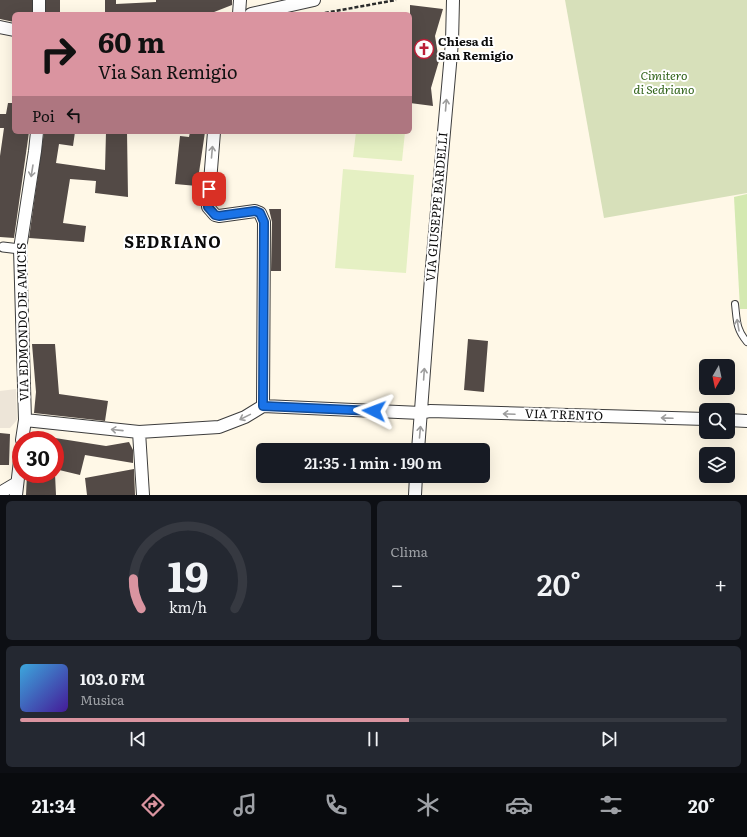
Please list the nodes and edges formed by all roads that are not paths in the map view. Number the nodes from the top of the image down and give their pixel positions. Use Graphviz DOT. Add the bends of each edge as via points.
graph roads {
  1 [pos="39,0"];
  2 [pos="240,0"];
  3 [pos="314,0"];
  4 [pos="453,0"];
  5 [pos="39,12"];
  6 [pos="239,12"];
  7 [pos="259,12"];
  8 [pos="0,27"];
  9 [pos="12,30"];
  10 [pos="37,134"];
  11 [pos="214,134"];
  12 [pos="3,247"];
  13 [pos="20,249"];
  14 [pos="735,304"];
  15 [pos="747,342"];
  16 [pos="263,406"];
  17 [pos="421,413"];
  18 [pos="699,419"];
  19 [pos="21,420"];
  20 [pos="735,420"];
  21 [pos="747,421"];
  22 [pos="22,431"];
  23 [pos="138,432"];
  24 [pos="419,443"];
  25 [pos="17,483"];
  26 [pos="416,483"];
  27 [pos="0,493"];
  28 [pos="16,495"];
  29 [pos="143,495"];
  30 [pos="415,495"];
  1 -- 5 [label="street"];
  2 -- 6 [label="street"];
  3 -- 7 [label="street"];
  17 -- 4 [label="street, VIA GIUSEPPE BARDELLI, one-way" via="452,42"];
  8 -- 9 [label="street"];
  10 -- 13 [label="street, VIA EDMONDO DE AMICIS, one-way"];
  16 -- 11 [label="street, one-way" via="264,222 260,213 255,211 219,216 208,207"];
  12 -- 13 [label="street"];
  13 -- 19 [label="street, VIA EDMONDO DE AMICIS"];
  15 -- 14 [label="lane, one-way" via="739,333"];
  16 -- 17 [label="street, VIA TRENTO"];
  16 -- 23 [label="street, one-way" via="245,417 219,427"];
  18 -- 17 [label="street, VIA TRENTO, one-way" via="430,411"];
  24 -- 17 [label="street, VIA GIUSEPPE BARDELLI, one-way"];
  19 -- 22 [label="street, VIA EDMONDO DE AMICIS"];
  23 -- 19 [label="street, one-way"];
  20 -- 21 [label="street"];
  23 -- 29 [label="street"];
  25 -- 27 [label="street"];
  25 -- 28 [label="street"];
  26 -- 30 [label="street"];
}
